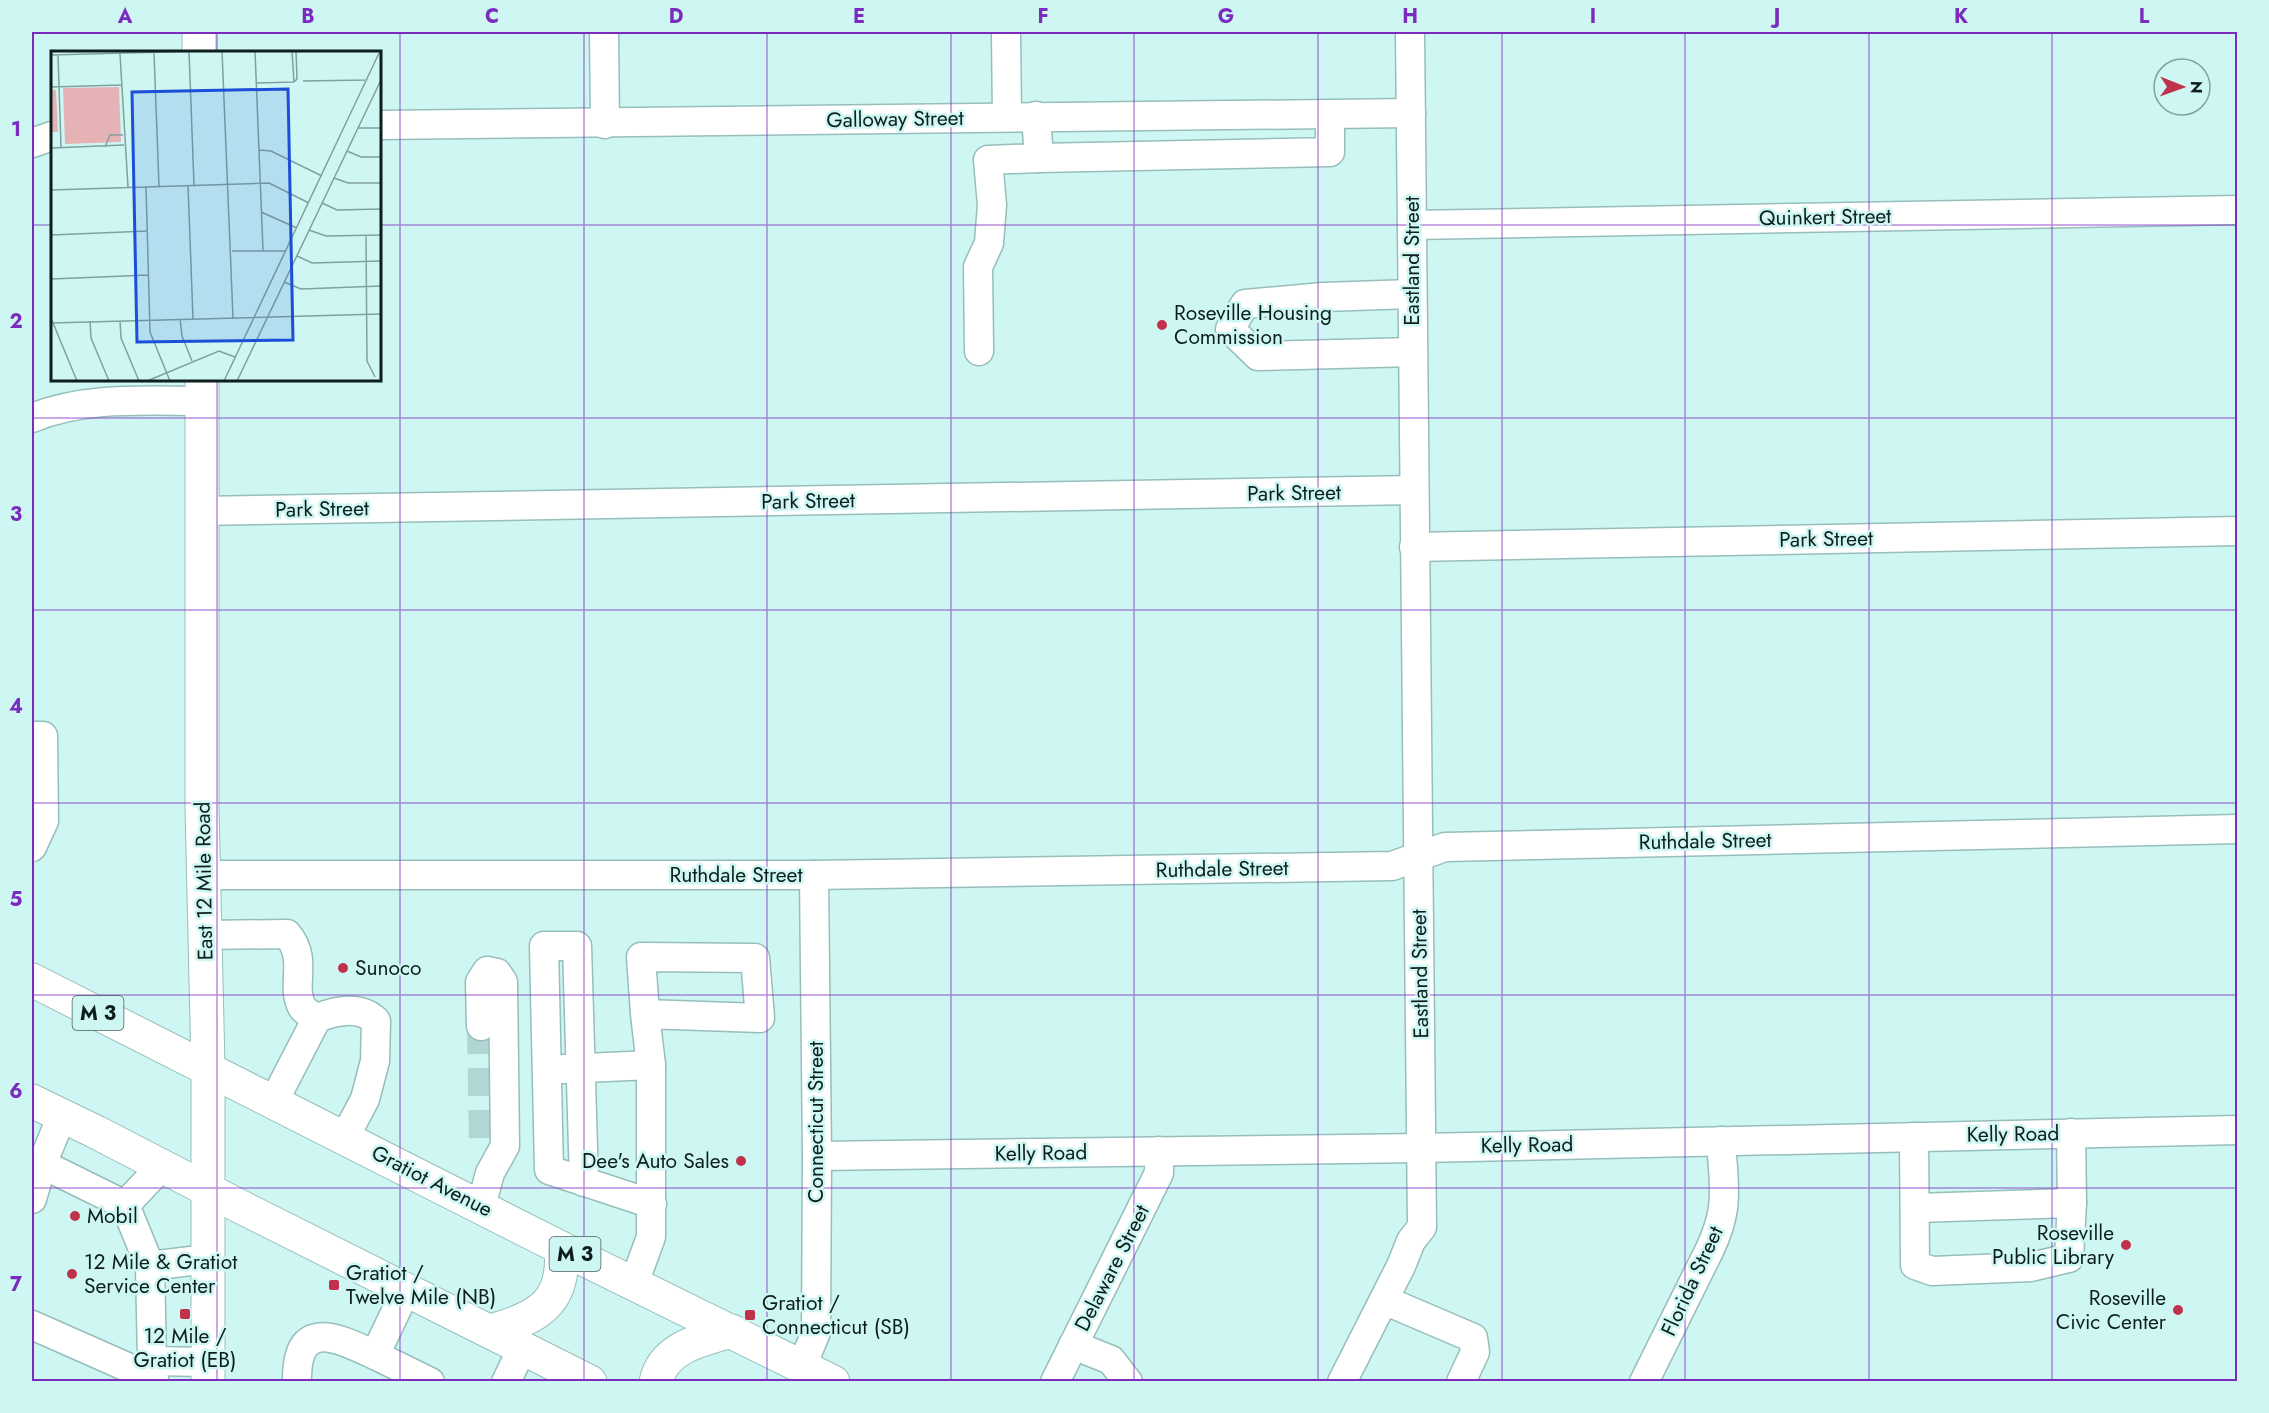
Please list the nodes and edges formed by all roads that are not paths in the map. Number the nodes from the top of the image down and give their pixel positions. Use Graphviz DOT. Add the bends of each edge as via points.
graph roads {
  1 [pos="199,32"];
  2 [pos="604,32"];
  3 [pos="1006,32"];
  4 [pos="1410,32"];
  5 [pos="199,51"];
  6 [pos="1411,113"];
  7 [pos="1330,115"];
  8 [pos="1036,116"];
  9 [pos="1007,117"];
  10 [pos="605,124"];
  11 [pos="381,125"];
  12 [pos="51,136"];
  13 [pos="32,143"];
  14 [pos="1039,158"];
  15 [pos="2238,210"];
  16 [pos="1412,225"];
  17 [pos="1412,294"];
  18 [pos="979,351"];
  19 [pos="1413,352"];
  20 [pos="202,390"];
  21 [pos="32,418"];
  22 [pos="1414,490"];
  23 [pos="202,511"];
  24 [pos="2238,531"];
  25 [pos="1414,548"];
  26 [pos="32,736"];
  27 [pos="2238,829"];
  28 [pos="32,847"];
  29 [pos="1418,856"];
  30 [pos="203,875"];
  31 [pos="814,875"];
  32 [pos="204,935"];
  33 [pos="32,980"];
  34 [pos="645,1014"];
  35 [pos="317,1018"];
  36 [pos="482,1026"];
  37 [pos="651,1065"];
  38 [pos="208,1067"];
  39 [pos="581,1068"];
  40 [pos="547,1070"];
  41 [pos="32,1101"];
  42 [pos="274,1101"];
  43 [pos="62,1116"];
  44 [pos="2238,1130"];
  45 [pos="2071,1133"];
  46 [pos="345,1137"];
  47 [pos="1914,1137"];
  48 [pos="1721,1141"];
  49 [pos="483,1144"];
  50 [pos="1422,1148"];
  51 [pos="1159,1151"];
  52 [pos="817,1156"];
  53 [pos="37,1163"];
  54 [pos="162,1166"];
  55 [pos="489,1173"];
  56 [pos="584,1182"];
  57 [pos="206,1189"];
  58 [pos="32,1199"];
  59 [pos="2072,1203"];
  60 [pos="652,1204"];
  61 [pos="125,1205"];
  62 [pos="481,1206"];
  63 [pos="1916,1208"];
  64 [pos="561,1248"];
  65 [pos="207,1259"];
  66 [pos="150,1266"];
  67 [pos="634,1284"];
  68 [pos="406,1290"];
  69 [pos="1384,1300"];
  70 [pos="32,1325"];
  71 [pos="490,1331"];
  72 [pos="732,1331"];
  73 [pos="1073,1345"];
  74 [pos="522,1349"];
  75 [pos="375,1355"];
  76 [pos="802,1366"];
  77 [pos="208,1372"];
  78 [pos="154,1374"];
  79 [pos="297,1382"];
  80 [pos="430,1382"];
  81 [pos="506,1382"];
  82 [pos="590,1382"];
  83 [pos="656,1382"];
  84 [pos="833,1382"];
  85 [pos="1055,1382"];
  86 [pos="1128,1382"];
  87 [pos="1342,1382"];
  88 [pos="1461,1382"];
  89 [pos="1644,1382"];
  1 -- 5 [label="main road"];
  2 -- 10 [label="street"];
  3 -- 9 [label="street"];
  4 -- 6 [label="street, Eastland Street"];
  6 -- 7 [label="street, Galloway Street"];
  6 -- 16 [label="street, Eastland Street"];
  7 -- 8 [label="street, Galloway Street"];
  7 -- 14 [label="street" via="1330,152"];
  8 -- 9 [label="street, Galloway Street"];
  8 -- 14 [label="street"];
  9 -- 10 [label="street, Galloway Street"];
  10 -- 11 [label="street, Galloway Street"];
  12 -- 13 [label="street"];
  14 -- 18 [label="street" via="988,160 992,205 989,243 978,267"];
  15 -- 16 [label="street, Quinkert Street"];
  16 -- 17 [label="street, Eastland Street"];
  17 -- 19 [label="street, Eastland Street"];
  17 -- 19 [label="street" via="1245,304 1230,329 1258,356"];
  19 -- 22 [label="street, Eastland Street"];
  20 -- 21 [label="street" via="73,404"];
  20 -- 23 [label="main road, East 12 Mile Road"];
  22 -- 23 [label="street, Park Street"];
  22 -- 25 [label="street, Eastland Street"];
  23 -- 30 [label="main road, East 12 Mile Road"];
  24 -- 25 [label="street, Park Street"];
  25 -- 29 [label="street, Eastland Street"];
  26 -- 28 [label="street" via="43,736 44,821"];
  27 -- 29 [label="street, Ruthdale Street" via="1445,847"];
  29 -- 31 [label="street, Ruthdale Street" via="1392,866"];
  29 -- 50 [label="street, Eastland Street"];
  30 -- 31 [label="street, Ruthdale Street"];
  30 -- 32 [label="main road, East 12 Mile Road"];
  31 -- 52 [label="street, Connecticut Street"];
  32 -- 35 [label="street" via="287,934 296,944 303,1009"];
  32 -- 38 [label="main road, East 12 Mile Road"];
  33 -- 38 [label="main road, Gratiot Avenue / M 3"];
  34 -- 37 [label="street"];
  35 -- 42 [label="street"];
  35 -- 46 [label="street" via="341,1010 369,1014 376,1020 375,1061 365,1099"];
  36 -- 55 [label="street" via="480,982 487,971 497,973 503,982 505,1146"];
  37 -- 39 [label="street"];
  37 -- 60 [label="street"];
  38 -- 42 [label="main road, Gratiot Avenue / M 3"];
  38 -- 57 [label="main road, East 12 Mile Road"];
  39 -- 40 [label="street"];
  39 -- 40 [label="street" via="577,946 544,946"];
  39 -- 56 [label="street"];
  40 -- 56 [label="street" via="549,1170"];
  41 -- 43 [label="main road"];
  42 -- 46 [label="main road, Gratiot Avenue / M 3"];
  43 -- 53 [label="street"];
  43 -- 54 [label="main road"];
  44 -- 45 [label="street, Kelly Road"];
  45 -- 47 [label="street, Kelly Road"];
  45 -- 59 [label="street"];
  46 -- 62 [label="main road, Gratiot Avenue / M 3"];
  47 -- 48 [label="street, Kelly Road"];
  47 -- 63 [label="street"];
  48 -- 50 [label="street, Kelly Road"];
  48 -- 89 [label="street, Florida Street" via="1724,1190 1719,1227"];
  49 -- 55 [label="street"];
  50 -- 51 [label="street, Kelly Road"];
  50 -- 69 [label="street, Eastland Street" via="1422,1227 1411,1241"];
  51 -- 52 [label="street, Kelly Road"];
  51 -- 73 [label="street, Delaware Street" via="1159,1173"];
  52 -- 76 [label="street, Connecticut Street" via="816,1332"];
  53 -- 58 [label="street"];
  53 -- 61 [label="street"];
  54 -- 57 [label="main road"];
  54 -- 61 [label="street"];
  55 -- 62 [label="street"];
  56 -- 60 [label="street"];
  57 -- 65 [label="main road, East 12 Mile Road"];
  57 -- 68 [label="main road"];
  59 -- 63 [label="street"];
  59 -- 63 [label="street" via="2069,1258 2031,1267 1932,1271 1915,1265"];
  60 -- 67 [label="street" via="651,1237"];
  61 -- 66 [label="street"];
  62 -- 64 [label="main road, Gratiot Avenue / M 3"];
  64 -- 67 [label="main road, Gratiot Avenue / M 3"];
  64 -- 71 [label="main road" via="560,1283 552,1299 520,1323"];
  65 -- 66 [label="street"];
  65 -- 77 [label="main road, East 12 Mile Road"];
  66 -- 78 [label="street"];
  67 -- 72 [label="main road, Gratiot Avenue / M 3"];
  68 -- 71 [label="main road"];
  68 -- 75 [label="street"];
  69 -- 87 [label="street, Eastland Street"];
  69 -- 88 [label="street" via="1473,1338 1475,1352"];
  70 -- 78 [label="street"];
  71 -- 74 [label="main road"];
  72 -- 76 [label="main road, Gratiot Avenue / M 3"];
  72 -- 83 [label="main road" via="698,1340 679,1350 666,1362"];
  73 -- 85 [label="street, Delaware Street"];
  73 -- 86 [label="street" via="1111,1360"];
  74 -- 81 [label="street"];
  74 -- 82 [label="main road"];
  75 -- 79 [label="street" via="328,1335 317,1337 300,1353"];
  75 -- 80 [label="street"];
  76 -- 84 [label="main road, Gratiot Avenue / M 3"];
  77 -- 78 [label="street"];
}
